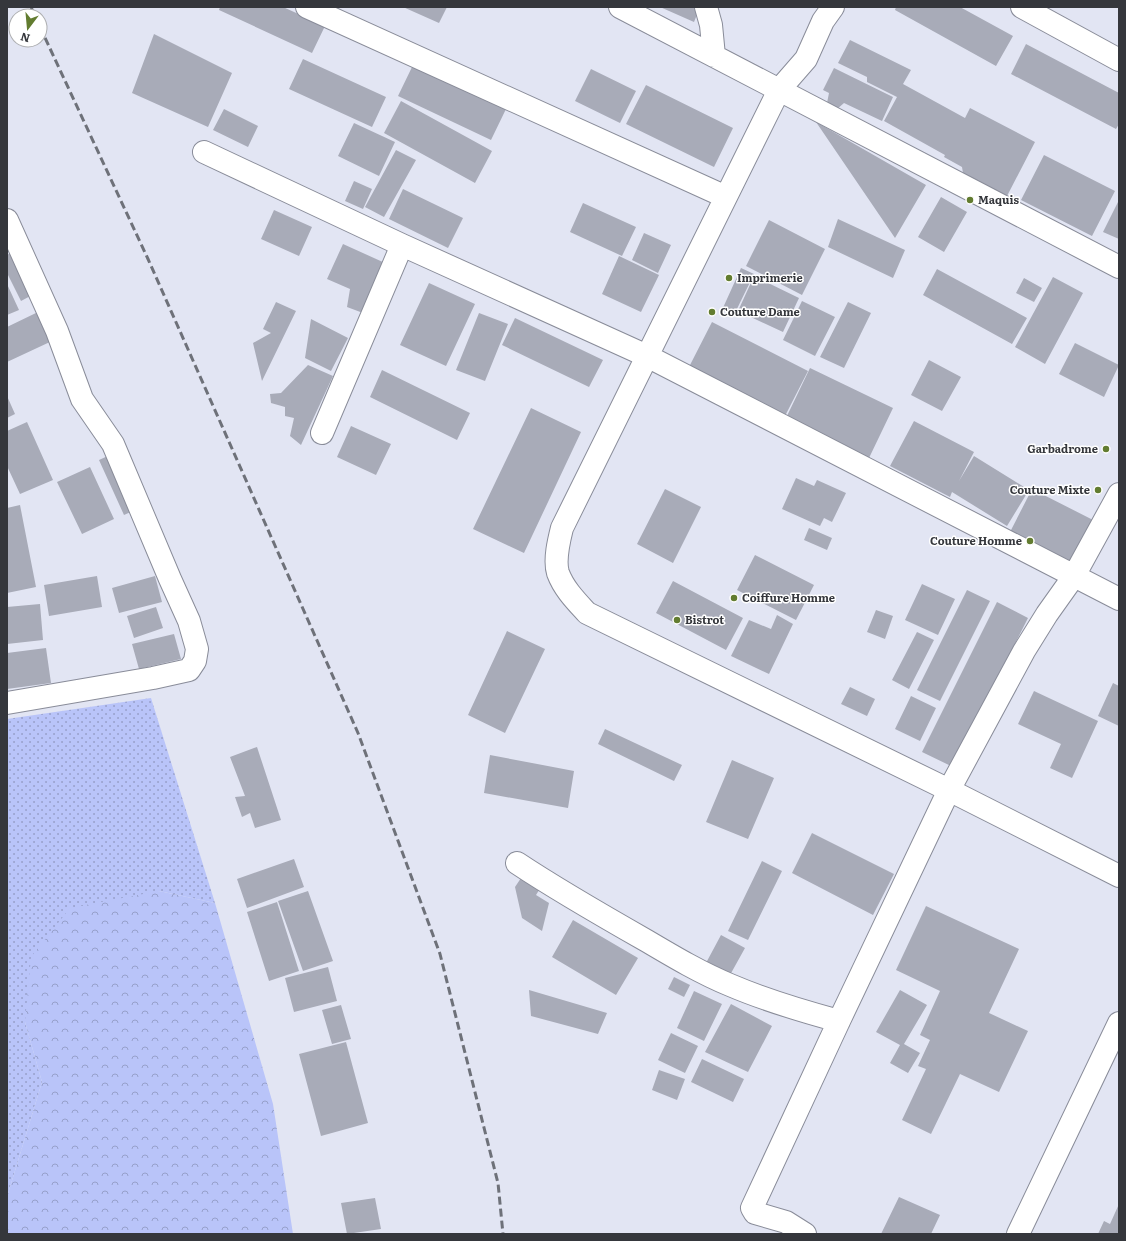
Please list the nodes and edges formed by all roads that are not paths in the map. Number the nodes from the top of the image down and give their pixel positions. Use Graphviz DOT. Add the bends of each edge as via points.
graph roads {
  1 [pos="307,7"];
  2 [pos="620,7"];
  3 [pos="706,7"];
  4 [pos="832,7"];
  5 [pos="1022,7"];
  6 [pos="714,56"];
  7 [pos="1119,60"];
  8 [pos="779,90"];
  9 [pos="204,152"];
  10 [pos="726,197"];
  11 [pos="7,220"];
  12 [pos="402,245"];
  13 [pos="1119,267"];
  14 [pos="647,356"];
  15 [pos="322,433"];
  16 [pos="1119,494"];
  17 [pos="1074,576"];
  18 [pos="1119,599"];
  19 [pos="7,703"];
  20 [pos="949,790"];
  21 [pos="517,863"];
  22 [pos="1119,876"];
  23 [pos="839,1021"];
  24 [pos="1119,1023"];
  25 [pos="805,1234"];
  26 [pos="1018,1234"];
  1 -- 10 [label="street"];
  2 -- 6 [label="street"];
  3 -- 6 [label="street" via="711,25"];
  4 -- 8 [label="street" via="822,21 806,59"];
  5 -- 7 [label="street"];
  6 -- 8 [label="street"];
  8 -- 10 [label="street"];
  8 -- 13 [label="street"];
  9 -- 12 [label="street"];
  10 -- 14 [label="street"];
  11 -- 19 [label="street" via="57,331 82,399 113,444 189,622 197,649 195,661 189,670"];
  12 -- 14 [label="street"];
  12 -- 15 [label="street"];
  14 -- 17 [label="street"];
  14 -- 20 [label="street" via="562,528 557,550 558,573 570,596 587,613"];
  16 -- 17 [label="street"];
  17 -- 18 [label="street"];
  17 -- 20 [label="street" via="1024,651"];
  20 -- 22 [label="street"];
  20 -- 23 [label="street"];
  21 -- 23 [label="street" via="556,889 722,982 768,1000"];
  23 -- 25 [label="street" via="752,1208 755,1213 786,1222"];
  24 -- 26 [label="street"];
}
